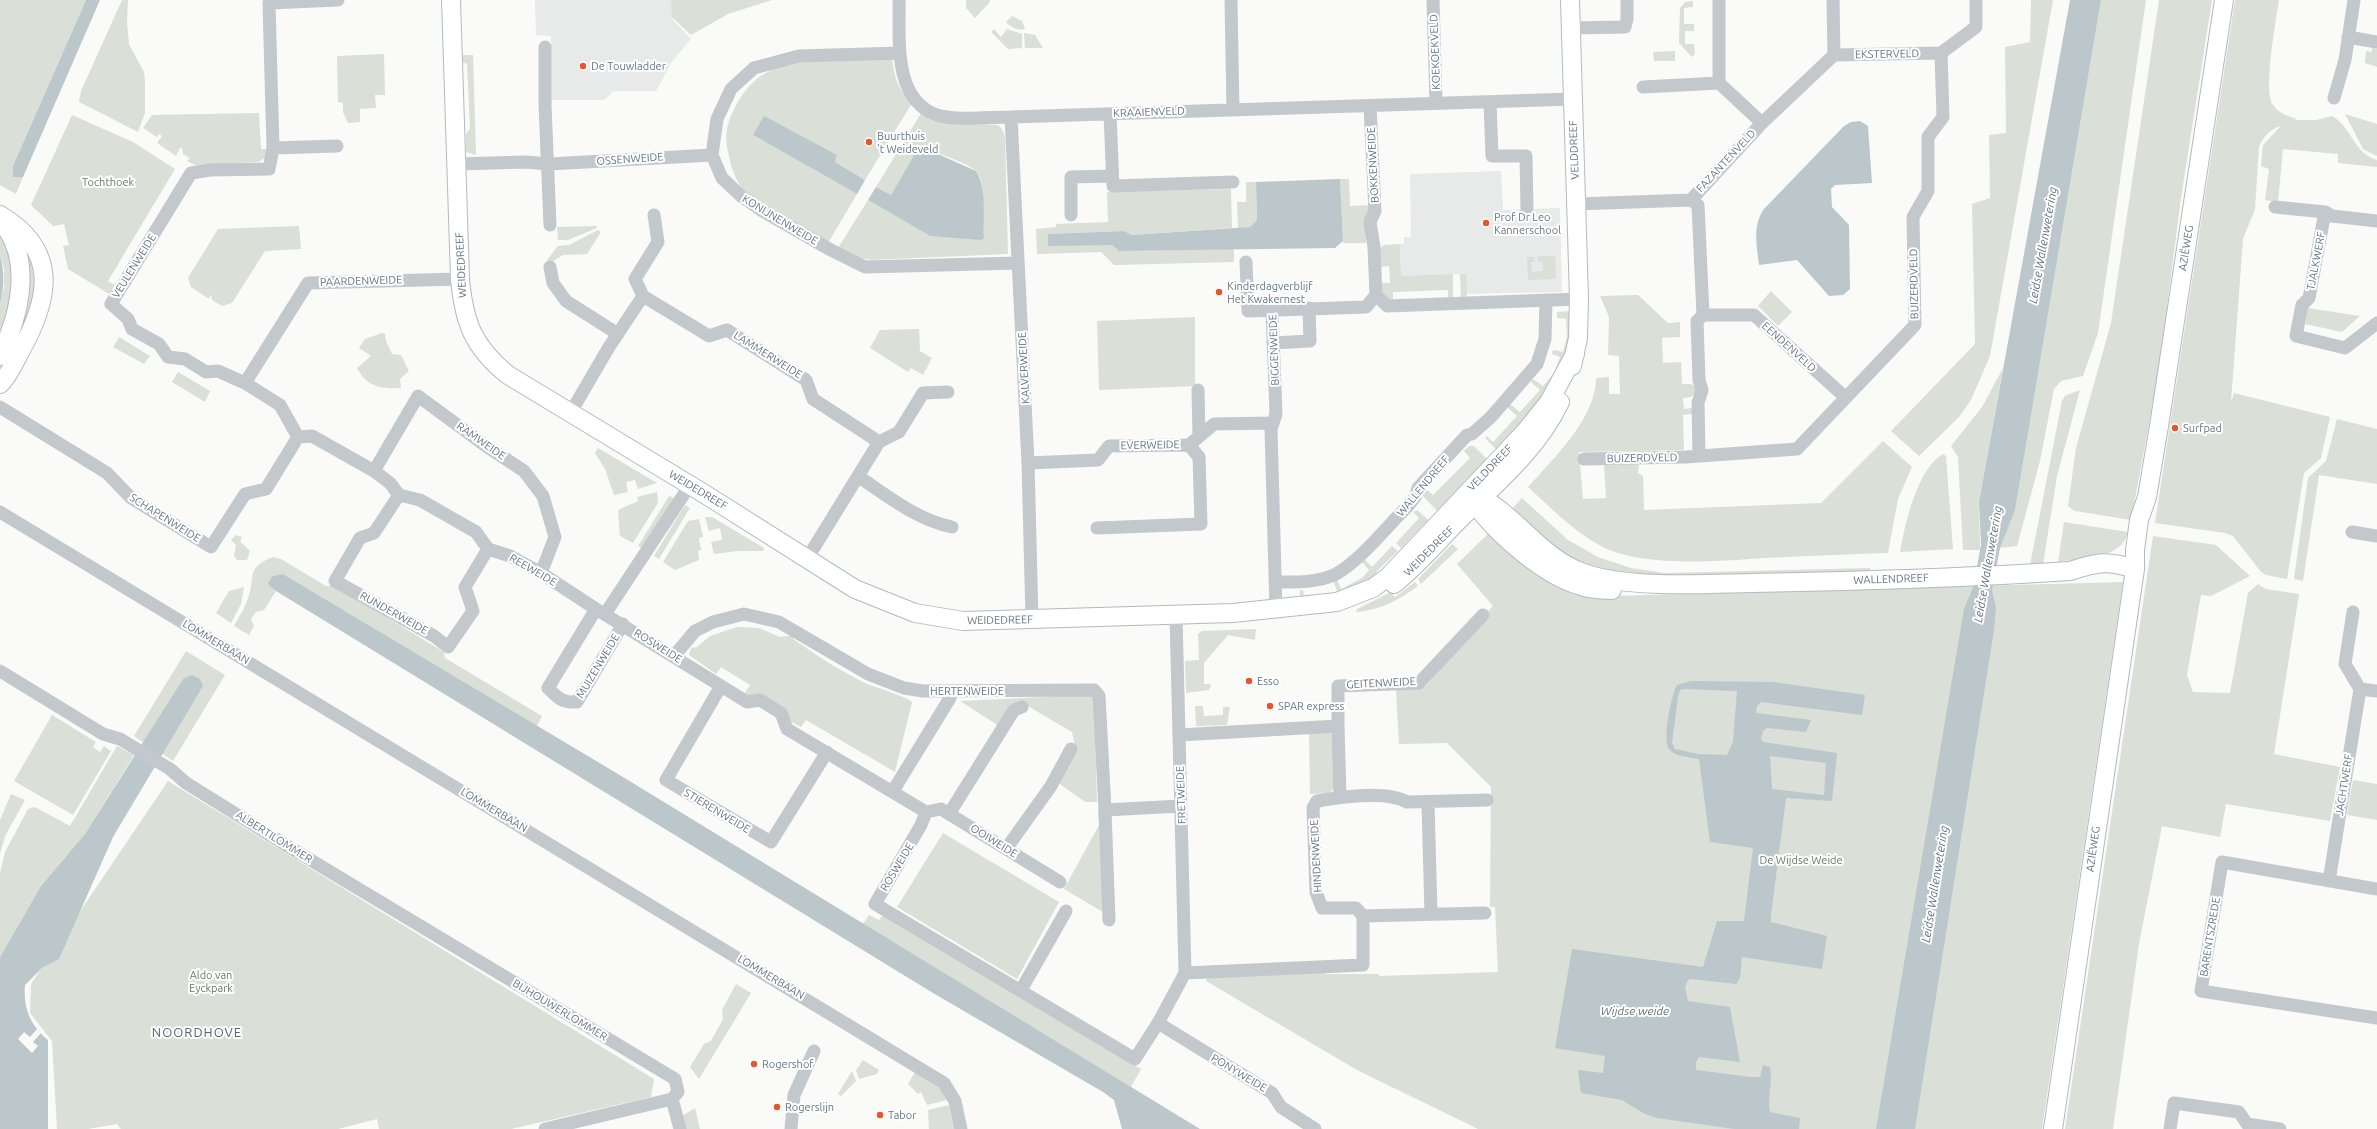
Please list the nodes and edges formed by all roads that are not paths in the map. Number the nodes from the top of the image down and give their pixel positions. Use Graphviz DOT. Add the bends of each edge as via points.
graph roads {
  1 [pos="338,0"];
  2 [pos="451,0"];
  3 [pos="899,0"];
  4 [pos="1231,0"];
  5 [pos="1433,0"];
  6 [pos="1570,0"];
  7 [pos="1627,0"];
  8 [pos="1719,0"];
  9 [pos="1833,0"];
  10 [pos="1976,0"];
  11 [pos="2224,0"];
  12 [pos="2354,0"];
  13 [pos="298,1"];
  14 [pos="1570,28"];
  15 [pos="2348,37"];
  16 [pos="2377,42"];
  17 [pos="545,47"];
  18 [pos="900,53"];
  19 [pos="1942,53"];
  20 [pos="1834,55"];
  21 [pos="1719,83"];
  22 [pos="1643,87"];
  23 [pos="2334,98"];
  24 [pos="1573,99"];
  25 [pos="1490,102"];
  26 [pos="1436,103"];
  27 [pos="1370,106"];
  28 [pos="1233,109"];
  29 [pos="1110,114"];
  30 [pos="1011,117"];
  31 [pos="1762,123"];
  32 [pos="337,146"];
  33 [pos="273,148"];
  34 [pos="712,155"];
  35 [pos="457,164"];
  36 [pos="549,164"];
  37 [pos="1111,176"];
  38 [pos="1234,182"];
  39 [pos="1691,200"];
  40 [pos="1576,204"];
  41 [pos="2275,208"];
  42 [pos="1527,209"];
  43 [pos="2325,212"];
  44 [pos="654,215"];
  45 [pos="0,216"];
  46 [pos="1071,216"];
  47 [pos="0,220"];
  48 [pos="2377,221"];
  49 [pos="550,225"];
  50 [pos="1018,262"];
  51 [pos="1246,262"];
  52 [pos="550,267"];
  53 [pos="460,279"];
  54 [pos="1376,295"];
  55 [pos="643,296"];
  56 [pos="1579,299"];
  57 [pos="1546,300"];
  58 [pos="1309,308"];
  59 [pos="1272,310"];
  60 [pos="1703,315"];
  61 [pos="2377,323"];
  62 [pos="618,334"];
  63 [pos="1273,343"];
  64 [pos="0,356"];
  65 [pos="245,383"];
  66 [pos="0,384"];
  67 [pos="1198,390"];
  68 [pos="948,392"];
  69 [pos="1845,397"];
  70 [pos="0,407"];
  71 [pos="571,412"];
  72 [pos="1272,423"];
  73 [pos="298,437"];
  74 [pos="1194,441"];
  75 [pos="879,442"];
  76 [pos="1699,456"];
  77 [pos="1584,459"];
  78 [pos="1028,463"];
  79 [pos="374,471"];
  80 [pos="859,477"];
  81 [pos="690,485"];
  82 [pos="399,495"];
  83 [pos="1473,496"];
  84 [pos="0,512"];
  85 [pos="1442,520"];
  86 [pos="952,527"];
  87 [pos="1097,528"];
  88 [pos="2352,532"];
  89 [pos="2377,536"];
  90 [pos="488,549"];
  91 [pos="807,559"];
  92 [pos="2135,569"];
  93 [pos="541,573"];
  94 [pos="1275,582"];
  95 [pos="1276,610"];
  96 [pos="600,612"];
  97 [pos="2352,612"];
  98 [pos="1483,615"];
  99 [pos="1176,616"];
  100 [pos="1032,619"];
  101 [pos="623,624"];
  102 [pos="674,656"];
  103 [pos="0,671"];
  104 [pos="721,686"];
  105 [pos="2360,689"];
  106 [pos="2377,691"];
  107 [pos="950,698"];
  108 [pos="1022,707"];
  109 [pos="1338,726"];
  110 [pos="1179,735"];
  111 [pos="1071,749"];
  112 [pos="827,752"];
  113 [pos="892,791"];
  114 [pos="1340,797"];
  115 [pos="1487,800"];
  116 [pos="1428,803"];
  117 [pos="1181,806"];
  118 [pos="1105,810"];
  119 [pos="926,812"];
  120 [pos="950,814"];
  121 [pos="1006,849"];
  122 [pos="2329,881"];
  123 [pos="1060,882"];
  124 [pos="2377,890"];
  125 [pos="1066,911"];
  126 [pos="1486,913"];
  127 [pos="1431,914"];
  128 [pos="1363,916"];
  129 [pos="1109,920"];
  130 [pos="419,925"];
  131 [pos="1185,973"];
  132 [pos="1021,990"];
  133 [pos="2377,1018"];
  134 [pos="1158,1023"];
  135 [pos="814,1051"];
  136 [pos="669,1100"];
  137 [pos="546,1129"];
  138 [pos="680,1129"];
  139 [pos="791,1129"];
  140 [pos="961,1129"];
  141 [pos="1314,1129"];
  142 [pos="2052,1129"];
  143 [pos="2170,1129"];
  144 [pos="2280,1129"];
  1 -- 13 [label="street, VEULENWEIDE"];
  2 -- 35 [label="street, WEIDEDREEF"];
  3 -- 18 [label="street, KRAAIENVELD"];
  4 -- 28 [label="street"];
  5 -- 26 [label="street, KOEKOEKVELD"];
  6 -- 14 [label="street, VELDDREEF"];
  7 -- 14 [label="street" via="1625,26"];
  8 -- 21 [label="street"];
  9 -- 20 [label="street"];
  10 -- 19 [label="street" via="1976,27"];
  11 -- 92 [label="street, AZIËWEG"];
  12 -- 15 [label="street"];
  13 -- 33 [label="street, VEULENWEIDE" via="269,3"];
  14 -- 24 [label="street, VELDDREEF"];
  15 -- 16 [label="street"];
  15 -- 23 [label="street" via="2346,60"];
  17 -- 36 [label="street"];
  18 -- 30 [label="street, KRAAIENVELD" via="908,90 919,103 937,115"];
  18 -- 34 [label="street" via="799,56 754,68 731,89 725,101 717,119"];
  19 -- 20 [label="street, EKSTERVELD"];
  19 -- 69 [label="street, BUIZERDVELD" via="1943,117 1928,137 1928,191 1913,217 1915,325"];
  20 -- 31 [label="street, FAZANTENVELD"];
  21 -- 22 [label="street"];
  21 -- 31 [label="street, FAZANTENVELD"];
  24 -- 25 [label="street, KRAAIENVELD"];
  24 -- 40 [label="street, VELDDREEF"];
  25 -- 26 [label="street, KRAAIENVELD"];
  25 -- 42 [label="street" via="1492,156 1526,156"];
  26 -- 27 [label="street, KRAAIENVELD"];
  27 -- 28 [label="street, KRAAIENVELD"];
  27 -- 54 [label="street, BOKKENWEIDE" via="1375,211 1370,222"];
  28 -- 29 [label="street, KRAAIENVELD"];
  29 -- 30 [label="street, KRAAIENVELD"];
  29 -- 37 [label="street"];
  30 -- 50 [label="street, KALVERWEIDE"];
  31 -- 39 [label="street, FAZANTENVELD"];
  32 -- 33 [label="street"];
  33 -- 65 [label="street, VEULENWEIDE" via="268,169 210,170 191,173 111,304 128,319 132,329 159,344 168,357 185,359 206,372 218,370"];
  34 -- 36 [label="street, OSSENWEIDE"];
  34 -- 50 [label="street, KONIJNENWEIDE" via="722,178 740,196 829,249 865,267"];
  35 -- 36 [label="street, OSSENWEIDE"];
  35 -- 53 [label="street, WEIDEDREEF"];
  36 -- 49 [label="street"];
  37 -- 38 [label="street" via="1113,186"];
  37 -- 46 [label="street" via="1070,177"];
  39 -- 40 [label="street"];
  39 -- 60 [label="street" via="1698,205"];
  40 -- 56 [label="street, VELDDREEF"];
  41 -- 43 [label="street"];
  43 -- 48 [label="street" via="2332,216"];
  43 -- 61 [label="street, TJALKWERF" via="2309,298 2302,305 2296,336 2345,348"];
  44 -- 55 [label="street" via="658,242 635,279"];
  45 -- 66 [label="street" via="18,226 30,239 42,265 45,290 36,324"];
  47 -- 64 [label="street" via="10,231 22,274 18,304 9,337"];
  50 -- 78 [label="street, KALVERWEIDE"];
  51 -- 59 [label="street" via="1248,311"];
  52 -- 62 [label="street" via="553,283 566,300"];
  53 -- 65 [label="street, PAARDENWEIDE" via="308,283"];
  53 -- 71 [label="street, WEIDEDREEF" via="468,326 486,355 508,375"];
  54 -- 57 [label="street" via="1387,306"];
  54 -- 58 [label="street, BIGGENWEIDE" via="1366,307"];
  55 -- 62 [label="street"];
  55 -- 75 [label="street, LAMMERWEIDE" via="709,336 727,330 806,380 813,399"];
  56 -- 57 [label="street"];
  56 -- 83 [label="street, VELDDREEF" via="1576,346 1568,385 1554,414 1537,440"];
  57 -- 94 [label="street, WALLENDREEF" via="1546,339 1536,364 1490,416 1472,434 1467,435 1418,488 1408,506 1357,557 1336,574 1309,581"];
  58 -- 59 [label="street, BIGGENWEIDE"];
  58 -- 63 [label="street" via="1310,341"];
  59 -- 63 [label="street, BIGGENWEIDE"];
  60 -- 69 [label="street, EENDENVELD" via="1754,315"];
  60 -- 76 [label="street" via="1697,321 1699,380 1702,390 1698,403"];
  62 -- 71 [label="street"];
  63 -- 72 [label="street, BIGGENWEIDE" via="1276,414"];
  65 -- 73 [label="street" via="280,405"];
  67 -- 74 [label="street"];
  68 -- 75 [label="street" via="923,393 899,432"];
  69 -- 76 [label="street, BUIZERDVELD" via="1798,449"];
  70 -- 73 [label="street, SCHAPENWEIDE" via="107,473 131,498 211,547 245,494 266,489"];
  71 -- 81 [label="street, WEIDEDREEF"];
  72 -- 74 [label="street" via="1214,424"];
  72 -- 94 [label="street, BIGGENWEIDE"];
  73 -- 79 [label="street" via="312,436"];
  74 -- 78 [label="street, EVERWEIDE" via="1109,446 1098,460"];
  74 -- 87 [label="street" via="1199,457 1201,524"];
  75 -- 80 [label="street"];
  76 -- 77 [label="street, BUIZERDVELD"];
  78 -- 100 [label="street, KALVERWEIDE"];
  79 -- 82 [label="street" via="390,483"];
  79 -- 93 [label="street, RAMWEIDE" via="418,396 524,471 543,496 554,537"];
  80 -- 86 [label="street" via="917,515 936,524"];
  80 -- 91 [label="street"];
  81 -- 91 [label="street, WEIDEDREEF"];
  81 -- 96 [label="street, MUIZENWEIDE"];
  82 -- 90 [label="street" via="420,500 476,532"];
  82 -- 90 [label="street, RUNDERWEIDE" via="374,533 360,538 335,581 448,646 473,611 465,587"];
  83 -- 85 [label="street, VELDDREEF"];
  83 -- 92 [label="street, WALLENDREEF" via="1551,555 1580,571 1609,580 1712,583 1871,580 2070,571 2094,575"];
  83 -- 95 [label="street, WEIDEDREEF" via="1413,569 1382,593 1338,610"];
  84 -- 140 [label="street, LOMMERBAAN" via="944,1083 955,1101"];
  85 -- 95 [label="street, WEIDEDREEF" via="1388,577 1373,588 1337,602"];
  88 -- 89 [label="street"];
  90 -- 93 [label="street, REEWEIDE" via="510,556"];
  91 -- 100 [label="street, WEIDEDREEF" via="857,590 915,612 963,621"];
  92 -- 142 [label="street, AZIËWEG"];
  93 -- 96 [label="street, REEWEIDE"];
  94 -- 95 [label="street, BIGGENWEIDE"];
  95 -- 99 [label="street, WEIDEDREEF"];
  96 -- 101 [label="street, ROSWEIDE"];
  96 -- 101 [label="street, MUIZENWEIDE" via="548,688 560,701 577,702"];
  97 -- 105 [label="street" via="2345,664"];
  98 -- 109 [label="street, GEITENWEIDE" via="1418,683 1338,686"];
  99 -- 100 [label="street, WEIDEDREEF"];
  99 -- 110 [label="street, FRETWEIDE"];
  101 -- 102 [label="street, ROSWEIDE"];
  102 -- 104 [label="street, ROSWEIDE"];
  102 -- 118 [label="street, HERTENWEIDE" via="695,631 713,622 744,614 779,622 868,674 904,688 923,691 1094,690 1099,696"];
  103 -- 130 [label="street, ALBERTILOMMER" via="103,734 132,746 289,847"];
  104 -- 112 [label="street, ROSWEIDE" via="748,702 760,700 781,714 787,729"];
  104 -- 112 [label="street, STIERENWEIDE" via="666,780 772,842"];
  105 -- 106 [label="street"];
  105 -- 122 [label="street, JACHTWERF"];
  107 -- 113 [label="street"];
  108 -- 120 [label="street" via="1014,710"];
  109 -- 110 [label="street"];
  109 -- 114 [label="street, GEITENWEIDE"];
  110 -- 117 [label="street, FRETWEIDE"];
  111 -- 121 [label="street" via="1050,786"];
  112 -- 113 [label="street, ROSWEIDE"];
  113 -- 119 [label="street, ROSWEIDE"];
  114 -- 116 [label="street, HINDENWEIDE" via="1398,796 1407,802"];
  114 -- 128 [label="street, HINDENWEIDE" via="1317,801 1313,808 1316,892 1322,908 1356,908"];
  115 -- 116 [label="street, HINDENWEIDE"];
  116 -- 127 [label="street"];
  117 -- 118 [label="street"];
  117 -- 131 [label="street, FRETWEIDE"];
  118 -- 129 [label="street"];
  119 -- 120 [label="street, OOIWEIDE" via="942,809"];
  119 -- 132 [label="street, ROSWEIDE" via="875,904"];
  120 -- 121 [label="street, OOIWEIDE"];
  121 -- 123 [label="street, OOIWEIDE"];
  122 -- 124 [label="street"];
  122 -- 133 [label="street, BARENTSZREDE" via="2222,862 2202,991"];
  125 -- 132 [label="street"];
  126 -- 127 [label="street, HINDENWEIDE"];
  127 -- 128 [label="street, HINDENWEIDE"];
  128 -- 131 [label="street" via="1363,965"];
  130 -- 136 [label="street, BIJHOUWERLOMMER" via="676,1079 678,1092"];
  131 -- 134 [label="street, ROSWEIDE"];
  132 -- 134 [label="street, ROSWEIDE" via="1135,1059"];
  134 -- 141 [label="street, PONYWEIDE" via="1272,1093 1281,1107"];
  135 -- 139 [label="street" via="794,1095"];
  136 -- 137 [label="street"];
  136 -- 138 [label="street"];
  143 -- 144 [label="street" via="2174,1103 2238,1112 2247,1124"];
}
